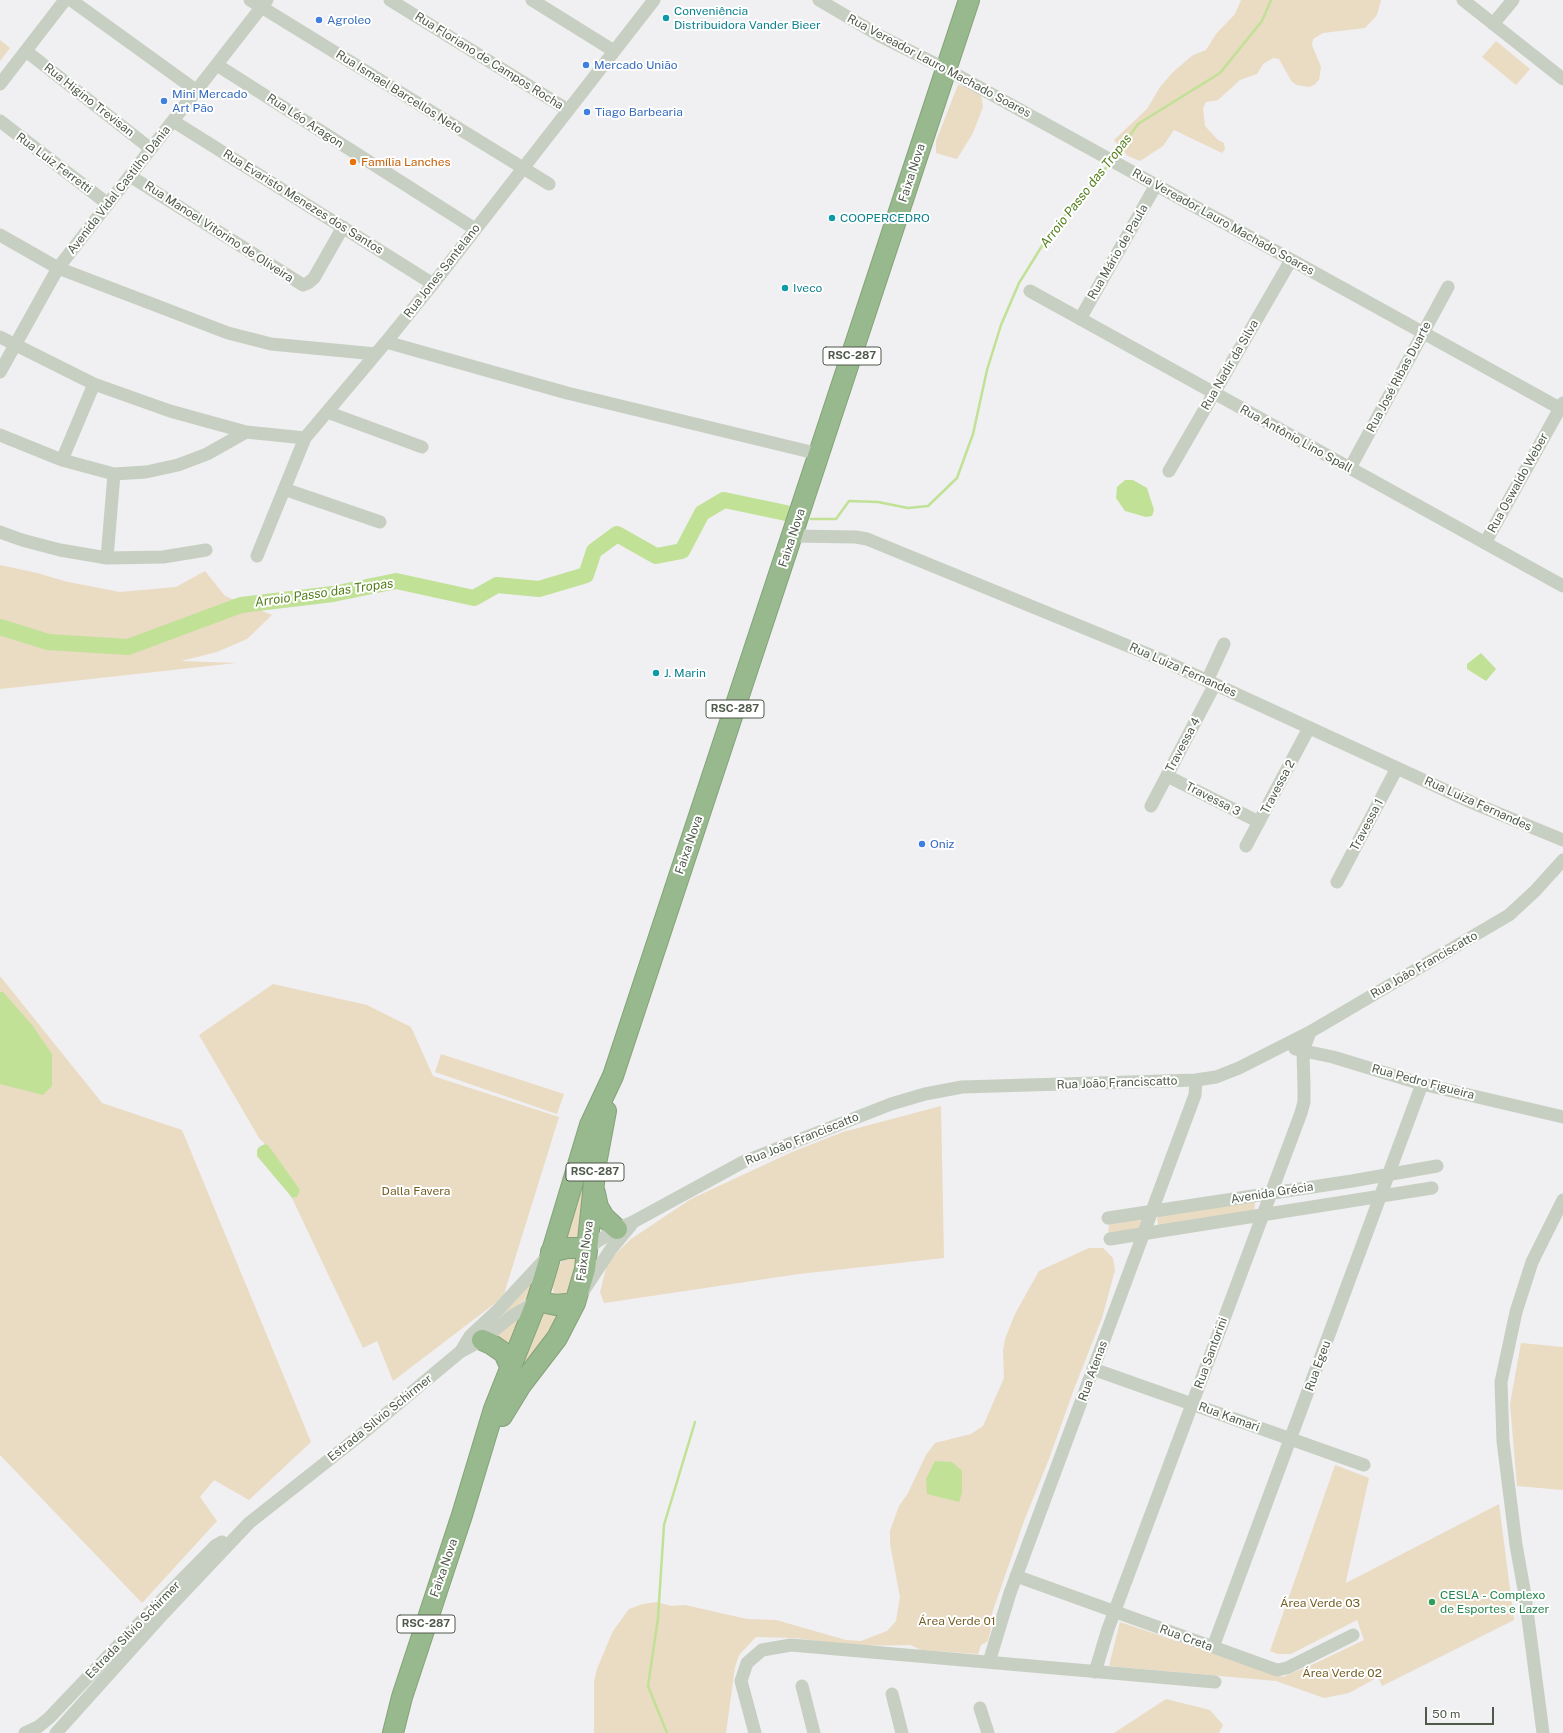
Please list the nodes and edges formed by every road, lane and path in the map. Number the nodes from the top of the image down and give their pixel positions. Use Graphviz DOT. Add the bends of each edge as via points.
graph roads {
  1 [pos="65,0"];
  2 [pos="71,0"];
  3 [pos="250,0"];
  4 [pos="390,0"];
  5 [pos="532,0"];
  6 [pos="654,0"];
  7 [pos="819,0"];
  8 [pos="969,0"];
  9 [pos="1463,0"];
  10 [pos="1513,0"];
  11 [pos="265,4"];
  12 [pos="1493,24"];
  13 [pos="26,51"];
  14 [pos="614,51"];
  15 [pos="217,65"];
  16 [pos="946,69"];
  17 [pos="1563,79"];
  18 [pos="0,84"];
  19 [pos="196,91"];
  20 [pos="568,110"];
  21 [pos="173,121"];
  22 [pos="0,122"];
  23 [pos="151,149"];
  24 [pos="523,168"];
  25 [pos="130,176"];
  26 [pos="549,184"];
  27 [pos="1156,185"];
  28 [pos="108,204"];
  29 [pos="343,227"];
  30 [pos="475,230"];
  31 [pos="0,235"];
  32 [pos="1291,260"];
  33 [pos="58,268"];
  34 [pos="433,284"];
  35 [pos="1448,287"];
  36 [pos="1030,291"];
  37 [pos="1080,319"];
  38 [pos="1423,333"];
  39 [pos="0,337"];
  40 [pos="386,342"];
  41 [pos="15,345"];
  42 [pos="376,354"];
  43 [pos="0,372"];
  44 [pos="94,384"];
  45 [pos="1214,393"];
  46 [pos="1562,407"];
  47 [pos="327,412"];
  48 [pos="246,432"];
  49 [pos="0,435"];
  50 [pos="305,438"];
  51 [pos="422,447"];
  52 [pos="819,454"];
  53 [pos="62,460"];
  54 [pos="1350,468"];
  55 [pos="1169,471"];
  56 [pos="114,474"];
  57 [pos="284,489"];
  58 [pos="380,522"];
  59 [pos="0,532"];
  60 [pos="792,536"];
  61 [pos="1485,543"];
  62 [pos="206,550"];
  63 [pos="257,556"];
  64 [pos="107,558"];
  65 [pos="1563,586"];
  66 [pos="1224,644"];
  67 [pos="1211,683"];
  68 [pos="1309,728"];
  69 [pos="1397,768"];
  70 [pos="1167,776"];
  71 [pos="1151,806"];
  72 [pos="1259,822"];
  73 [pos="1563,840"];
  74 [pos="1246,846"];
  75 [pos="1563,860"];
  76 [pos="1336,882"];
  77 [pos="1310,1032"];
  78 [pos="1284,1046"];
  79 [pos="1302,1051"];
  80 [pos="613,1076"];
  81 [pos="1196,1080"];
  82 [pos="1422,1084"];
  83 [pos="1563,1117"];
  84 [pos="1437,1166"];
  85 [pos="1388,1174"];
  86 [pos="594,1188"];
  87 [pos="1432,1188"];
  88 [pos="1271,1193"];
  89 [pos="1380,1196"];
  90 [pos="1563,1200"];
  91 [pos="1152,1211"];
  92 [pos="1262,1216"];
  93 [pos="1108,1218"];
  94 [pos="625,1225"];
  95 [pos="1144,1233"];
  96 [pos="1110,1239"];
  97 [pos="587,1248"];
  98 [pos="551,1252"];
  99 [pos="537,1301"];
  100 [pos="575,1303"];
  101 [pos="482,1340"];
  102 [pos="460,1352"];
  103 [pos="511,1368"];
  104 [pos="1093,1369"];
  105 [pos="1192,1404"];
  106 [pos="1290,1439"];
  107 [pos="483,1448"];
  108 [pos="1364,1465"];
  109 [pos="242,1529"];
  110 [pos="1016,1576"];
  111 [pos="1115,1612"];
  112 [pos="1353,1635"];
  113 [pos="1213,1647"];
  114 [pos="989,1662"];
  115 [pos="1095,1672"];
  116 [pos="1215,1682"];
  117 [pos="802,1686"];
  118 [pos="892,1694"];
  119 [pos="980,1708"];
  120 [pos="25,1733"];
  121 [pos="56,1733"];
  122 [pos="393,1733"];
  123 [pos="755,1733"];
  124 [pos="814,1733"];
  125 [pos="902,1733"];
  126 [pos="988,1733"];
  127 [pos="1543,1733"];
  1 -- 13 [label="street"];
  2 -- 19 [label="street"];
  3 -- 11 [label="street, Rua Ismael Barcellos Neto"];
  4 -- 20 [label="street, Rua Floriano de Campos Rocha"];
  5 -- 14 [label="street"];
  6 -- 14 [label="street, Rua Jones Santelano"];
  7 -- 16 [label="street, Rua Vereador Lauro Machado Soares" via="880,36"];
  8 -- 16 [label="highway, Faixa Nova / RSC-287"];
  9 -- 12 [label="street"];
  10 -- 12 [label="street"];
  11 -- 15 [label="street, Avenida Vidal Castilho Dânia"];
  11 -- 24 [label="street, Rua Ismael Barcellos Neto"];
  12 -- 17 [label="street"];
  13 -- 18 [label="street"];
  13 -- 23 [label="street, Rua Higino Trevisan"];
  14 -- 20 [label="street, Rua Jones Santelano"];
  15 -- 19 [label="street, Avenida Vidal Castilho Dânia"];
  15 -- 30 [label="street, Rua Léo Aragon"];
  16 -- 27 [label="street, Rua Vereador Lauro Machado Soares"];
  16 -- 52 [label="highway, Faixa Nova / RSC-287"];
  19 -- 21 [label="street, Avenida Vidal Castilho Dânia"];
  20 -- 24 [label="street, Rua Jones Santelano"];
  21 -- 23 [label="street, Avenida Vidal Castilho Dânia"];
  21 -- 29 [label="street, Rua Evaristo Menezes dos Santos"];
  22 -- 28 [label="street, Rua Luiz Ferretti"];
  23 -- 25 [label="street, Avenida Vidal Castilho Dânia"];
  24 -- 26 [label="street, Rua Ismael Barcellos Neto"];
  24 -- 30 [label="street, Rua Jones Santelano"];
  25 -- 28 [label="street, Avenida Vidal Castilho Dânia"];
  25 -- 29 [label="street, Rua Manoel Vitorino de Oliveira" via="302,285 314,278"];
  27 -- 32 [label="street, Rua Vereador Lauro Machado Soares"];
  27 -- 37 [label="street, Rua Mário de Paula"];
  28 -- 33 [label="street, Avenida Vidal Castilho Dânia"];
  29 -- 34 [label="street, Rua Evaristo Menezes dos Santos"];
  30 -- 34 [label="street, Rua Jones Santelano"];
  31 -- 33 [label="street"];
  32 -- 38 [label="street, Rua Vereador Lauro Machado Soares"];
  32 -- 45 [label="street, Rua Nadir da Silva"];
  33 -- 41 [label="street, Avenida Vidal Castilho Dânia"];
  33 -- 42 [label="street" via="242,338 287,346"];
  34 -- 40 [label="street, Rua Jones Santelano"];
  35 -- 38 [label="street, Rua José Ribas Duarte"];
  36 -- 37 [label="street, Rua Antônio Lino Spall"];
  37 -- 45 [label="street, Rua Antônio Lino Spall"];
  38 -- 46 [label="street, Rua Vereador Lauro Machado Soares"];
  38 -- 54 [label="street, Rua José Ribas Duarte"];
  39 -- 41 [label="street"];
  40 -- 42 [label="street, Rua Jones Santelano"];
  40 -- 52 [label="street" via="567,393"];
  41 -- 43 [label="street, Avenida Vidal Castilho Dânia"];
  41 -- 44 [label="street"];
  42 -- 47 [label="street, Rua Jones Santelano"];
  44 -- 48 [label="street" via="170,411"];
  44 -- 53 [label="street"];
  45 -- 54 [label="street, Rua Antônio Lino Spall"];
  45 -- 55 [label="street, Rua Nadir da Silva"];
  46 -- 61 [label="street, Rua Oswaldo Weber"];
  47 -- 50 [label="street, Rua Jones Santelano"];
  47 -- 51 [label="street"];
  48 -- 50 [label="street"];
  48 -- 56 [label="street" via="207,454 178,465 146,472"];
  49 -- 53 [label="street"];
  50 -- 57 [label="street, Rua Jones Santelano"];
  52 -- 60 [label="highway, Faixa Nova / RSC-287"];
  53 -- 56 [label="street"];
  54 -- 61 [label="street, Rua Antônio Lino Spall"];
  56 -- 64 [label="street"];
  57 -- 58 [label="street"];
  57 -- 63 [label="street, Rua Jones Santelano"];
  59 -- 64 [label="street" via="53,549"];
  60 -- 67 [label="street, Rua Luiza Fernandes" via="867,539 1160,659"];
  60 -- 80 [label="highway, Faixa Nova / RSC-287"];
  61 -- 65 [label="street, Rua Antônio Lino Spall"];
  62 -- 64 [label="street" via="163,557"];
  66 -- 67 [label="street, Travessa 4"];
  67 -- 68 [label="street, Rua Luiza Fernandes"];
  67 -- 70 [label="street, Travessa 4"];
  68 -- 69 [label="street, Rua Luiza Fernandes"];
  68 -- 72 [label="street, Travessa 2"];
  69 -- 73 [label="street, Rua Luiza Fernandes"];
  69 -- 76 [label="street, Travessa 1"];
  70 -- 71 [label="street, Travessa 4"];
  70 -- 72 [label="street, Travessa 3"];
  72 -- 74 [label="street, Travessa 2"];
  75 -- 77 [label="street, Rua João Franciscatto" via="1509,915"];
  77 -- 78 [label="street, Rua João Franciscatto"];
  77 -- 79 [label="street, Rua Santorini"];
  78 -- 79 [label="street, Rua Pedro Figueira"];
  78 -- 81 [label="street, Rua João Franciscatto" via="1216,1077"];
  79 -- 82 [label="street, Rua Pedro Figueira" via="1333,1057"];
  79 -- 88 [label="street, Rua Santorini" via="1304,1102"];
  80 -- 86 [label="highway, Faixa Nova / RSC-287" via="596,1164"];
  80 -- 98 [label="highway, Faixa Nova / RSC-287" via="590,1126"];
  81 -- 91 [label="street, Rua Atenas" via="1195,1095"];
  81 -- 94 [label="street, Rua João Franciscatto" via="962,1087 925,1094 891,1104 743,1162"];
  82 -- 83 [label="street, Rua Pedro Figueira"];
  82 -- 85 [label="street, Rua Egeu"];
  84 -- 85 [label="street, Avenida Grécia"];
  85 -- 88 [label="street, Avenida Grécia"];
  85 -- 89 [label="street, Rua Egeu"];
  86 -- 94 [label="highway" via="598,1207 604,1217"];
  86 -- 97 [label="highway, Faixa Nova / RSC-287"];
  87 -- 89 [label="street, Avenida Grécia"];
  88 -- 91 [label="street, Avenida Grécia"];
  88 -- 92 [label="street, Rua Santorini"];
  89 -- 92 [label="street, Avenida Grécia"];
  89 -- 106 [label="street, Rua Egeu"];
  90 -- 127 [label="street" via="1532,1262 1516,1312 1502,1382 1502,1441"];
  91 -- 93 [label="street, Avenida Grécia"];
  91 -- 95 [label="street, Rua Atenas"];
  92 -- 95 [label="street, Avenida Grécia"];
  92 -- 105 [label="street, Rua Santorini"];
  94 -- 97 [label="street, Rua João Franciscatto"];
  94 -- 100 [label="street, Rua João Franciscatto"];
  95 -- 96 [label="street, Avenida Grécia"];
  95 -- 104 [label="street, Rua Atenas"];
  97 -- 98 [label="highway" via="567,1248"];
  97 -- 100 [label="highway, Faixa Nova / RSC-287" via="585,1269"];
  98 -- 99 [label="highway, Faixa Nova / RSC-287"];
  98 -- 102 [label="street, Estrada Silvio Schirmer" via="497,1312 470,1336"];
  99 -- 100 [label="highway" via="556,1305"];
  99 -- 101 [label="street, Estrada Silvio Schirmer" via="518,1312"];
  99 -- 103 [label="highway, Faixa Nova / RSC-287"];
  100 -- 107 [label="highway, Faixa Nova / RSC-287" via="557,1338 520,1385"];
  101 -- 102 [label="street, Estrada Silvio Schirmer"];
  101 -- 103 [label="highway" via="504,1353"];
  102 -- 109 [label="street, Estrada Silvio Schirmer"];
  103 -- 107 [label="highway, Faixa Nova / RSC-287" via="494,1409"];
  104 -- 105 [label="street, Rua Kamari"];
  104 -- 110 [label="street, Rua Atenas"];
  105 -- 106 [label="street, Rua Kamari"];
  105 -- 111 [label="street, Rua Santorini"];
  106 -- 108 [label="street, Rua Kamari"];
  106 -- 113 [label="street, Rua Egeu"];
  107 -- 122 [label="highway, Faixa Nova / RSC-287" via="407,1682"];
  109 -- 120 [label="street, Estrada Silvio Schirmer" via="215,1546 49,1718"];
  109 -- 121 [label="street, Estrada Silvio Schirmer"];
  110 -- 111 [label="street, Rua Creta"];
  110 -- 114 [label="street, Rua Atenas"];
  111 -- 113 [label="street, Rua Creta"];
  111 -- 115 [label="street, Rua Santorini"];
  112 -- 113 [label="street, Rua Creta" via="1287,1668 1277,1670"];
  114 -- 115 [label="street"];
  114 -- 123 [label="street" via="791,1645 762,1650 747,1663 741,1681"];
  115 -- 116 [label="street"];
  117 -- 124 [label="street"];
  118 -- 125 [label="street"];
  119 -- 126 [label="street"];
}
